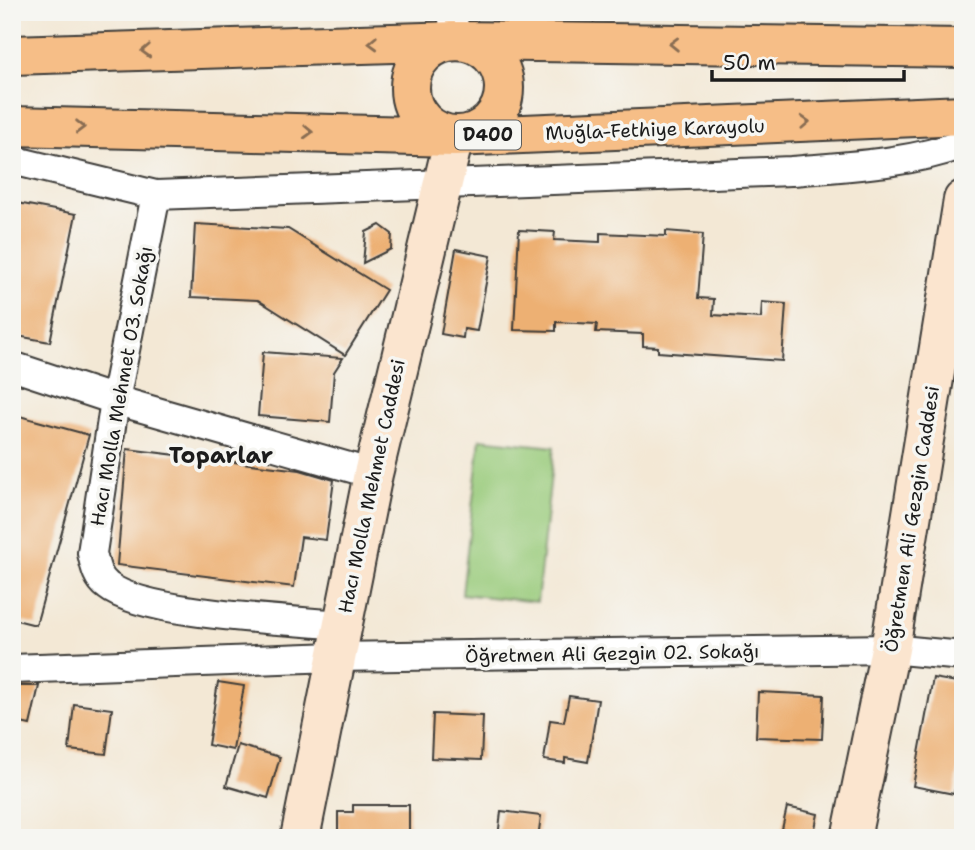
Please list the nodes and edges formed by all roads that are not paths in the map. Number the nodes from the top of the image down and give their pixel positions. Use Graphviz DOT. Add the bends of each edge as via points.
graph roads {
  1 [pos="454,27"];
  2 [pos="963,48"];
  3 [pos="12,55"];
  4 [pos="963,115"];
  5 [pos="12,126"];
  6 [pos="454,136"];
  7 [pos="963,144"];
  8 [pos="12,160"];
  9 [pos="442,183"];
  10 [pos="156,195"];
  11 [pos="963,200"];
  12 [pos="12,366"];
  13 [pos="115,400"];
  14 [pos="373,474"];
  15 [pos="338,641"];
  16 [pos="890,649"];
  17 [pos="963,656"];
  18 [pos="12,669"];
  19 [pos="300,838"];
  20 [pos="851,838"];
  2 -- 1 [label="highway, one-way"];
  1 -- 3 [label="highway, one-way"];
  1 -- 6 [label="highway" via="417,62 410,91 421,119"];
  1 -- 6 [label="highway" via="496,62 504,92 491,121"];
  6 -- 4 [label="highway, Muğla-Fethiye Karayolu / D400, one-way"];
  5 -- 6 [label="highway, Muğla-Fethiye Karayolu / D400, one-way"];
  6 -- 9 [label="street, Hacı Molla Mehmet Caddesi"];
  7 -- 9 [label="street" via="886,163"];
  8 -- 10 [label="street"];
  9 -- 10 [label="street"];
  9 -- 14 [label="street, Hacı Molla Mehmet Caddesi"];
  10 -- 13 [label="street, Hacı Molla Mehmet 03. Sokağı"];
  11 -- 16 [label="street, Öğretmen Ali Gezgin Caddesi"];
  12 -- 13 [label="street"];
  13 -- 14 [label="street"];
  13 -- 15 [label="street, Hacı Molla Mehmet 03. Sokağı" via="92,553 96,572 107,586 136,599"];
  14 -- 15 [label="street, Hacı Molla Mehmet Caddesi"];
  15 -- 16 [label="street, Öğretmen Ali Gezgin 02. Sokağı"];
  15 -- 18 [label="street"];
  15 -- 19 [label="street, Hacı Molla Mehmet Caddesi"];
  16 -- 17 [label="street, Öğretmen Ali Gezgin 02. Sokağı"];
  16 -- 20 [label="street, Öğretmen Ali Gezgin Caddesi"];
}
